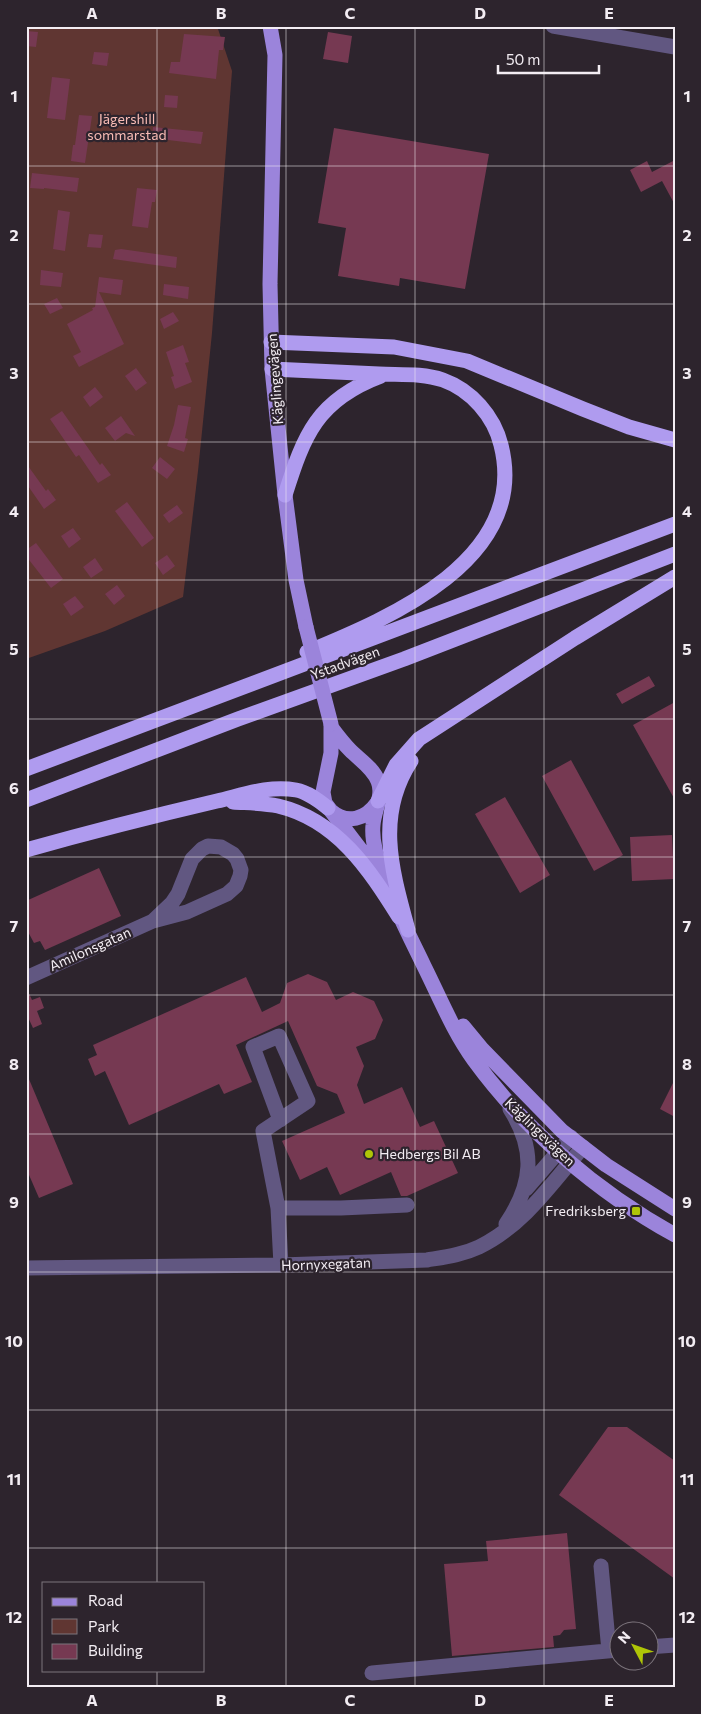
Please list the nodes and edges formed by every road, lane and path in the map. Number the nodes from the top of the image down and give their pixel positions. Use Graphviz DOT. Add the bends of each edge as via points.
graph roads {
  1 [pos="270,26"];
  2 [pos="553,26"];
  3 [pos="675,47"];
  4 [pos="271,342"];
  5 [pos="272,369"];
  6 [pos="387,374"];
  7 [pos="675,440"];
  8 [pos="285,496"];
  9 [pos="675,524"];
  10 [pos="675,554"];
  11 [pos="675,578"];
  12 [pos="208,700"];
  13 [pos="464,710"];
  14 [pos="331,725"];
  15 [pos="26,769"];
  16 [pos="26,800"];
  17 [pos="219,801"];
  18 [pos="378,802"];
  19 [pos="329,809"];
  20 [pos="26,850"];
  21 [pos="387,885"];
  22 [pos="153,921"];
  23 [pos="408,930"];
  24 [pos="26,978"];
  25 [pos="438,996"];
  26 [pos="500,1092"];
  27 [pos="280,1120"];
  28 [pos="577,1142"];
  29 [pos="564,1156"];
  30 [pos="522,1193"];
  31 [pos="407,1205"];
  32 [pos="278,1208"];
  33 [pos="675,1208"];
  34 [pos="675,1235"];
  35 [pos="494,1238"];
  36 [pos="281,1265"];
  37 [pos="26,1268"];
  38 [pos="601,1566"];
  39 [pos="610,1622"];
  40 [pos="675,1645"];
  41 [pos="658,1646"];
  42 [pos="608,1651"];
  43 [pos="372,1673"];
  1 -- 4 [label="main road, Käglingevägen" via="275,55"];
  2 -- 3 [label="street"];
  4 -- 5 [label="main road, Käglingevägen"];
  4 -- 7 [label="highway" via="394,348 467,361 583,410"];
  5 -- 6 [label="highway"];
  5 -- 8 [label="main road, Käglingevägen"];
  6 -- 8 [label="highway" via="349,392 318,419 299,453"];
  6 -- 12 [label="highway" via="443,380 473,398 485,411 499,438 505,471 505,489 487,535 452,575 423,596 322,646 239,679"];
  8 -- 14 [label="main road, Käglingevägen, bridge" via="296,580"];
  9 -- 12 [label="highway, Ystadvägen"];
  10 -- 16 [label="highway, Ystadvägen"];
  11 -- 13 [label="highway"];
  12 -- 15 [label="highway, Ystadvägen"];
  13 -- 18 [label="highway" via="409,748 396,765"];
  13 -- 23 [label="highway" via="418,751 405,769 393,804 389,831 391,862"];
  14 -- 18 [label="main road, Käglingevägen" via="349,750 376,776 380,788"];
  14 -- 19 [label="main road, Käglingevägen" via="331,753 323,792"];
  17 -- 19 [label="highway" via="264,790 289,789 305,793"];
  17 -- 20 [label="highway" via="164,812"];
  17 -- 23 [label="highway" via="276,806 306,816 328,829 365,866"];
  18 -- 19 [label="main road" via="357,819 340,817"];
  18 -- 21 [label="main road, Käglingevägen" via="373,836"];
  19 -- 21 [label="main road, Käglingevägen"];
  21 -- 23 [label="main road, Käglingevägen"];
  22 -- 22 [label="street, Amilonsgatan" via="187,912 227,894 236,886 240,876 237,859 221,847 202,849 192,859 172,903"];
  22 -- 24 [label="street, Amilonsgatan"];
  23 -- 25 [label="main road, Käglingevägen"];
  25 -- 26 [label="main road, Käglingevägen" via="473,1058"];
  25 -- 28 [label="main road, Käglingevägen" via="482,1049 562,1131"];
  26 -- 29 [label="main road, Käglingevägen"];
  26 -- 30 [label="street" via="518,1121 526,1147 528,1175"];
  27 -- 27 [label="street" via="308,1101 279,1036 253,1047"];
  27 -- 32 [label="street" via="263,1131"];
  28 -- 29 [label="street, Hornyxegatan"];
  28 -- 33 [label="main road, Käglingevägen" via="634,1184"];
  29 -- 30 [label="street, Hornyxegatan"];
  29 -- 34 [label="main road, Käglingevägen" via="620,1202"];
  29 -- 35 [label="street, Hornyxegatan" via="526,1212"];
  30 -- 35 [label="street" via="515,1210"];
  31 -- 32 [label="street"];
  32 -- 36 [label="street"];
  35 -- 36 [label="street, Hornyxegatan" via="465,1253 427,1260"];
  36 -- 37 [label="street, Hornyxegatan"];
  38 -- 39 [label="street"];
  40 -- 41 [label="street"];
  42 -- 43 [label="street"];
}
